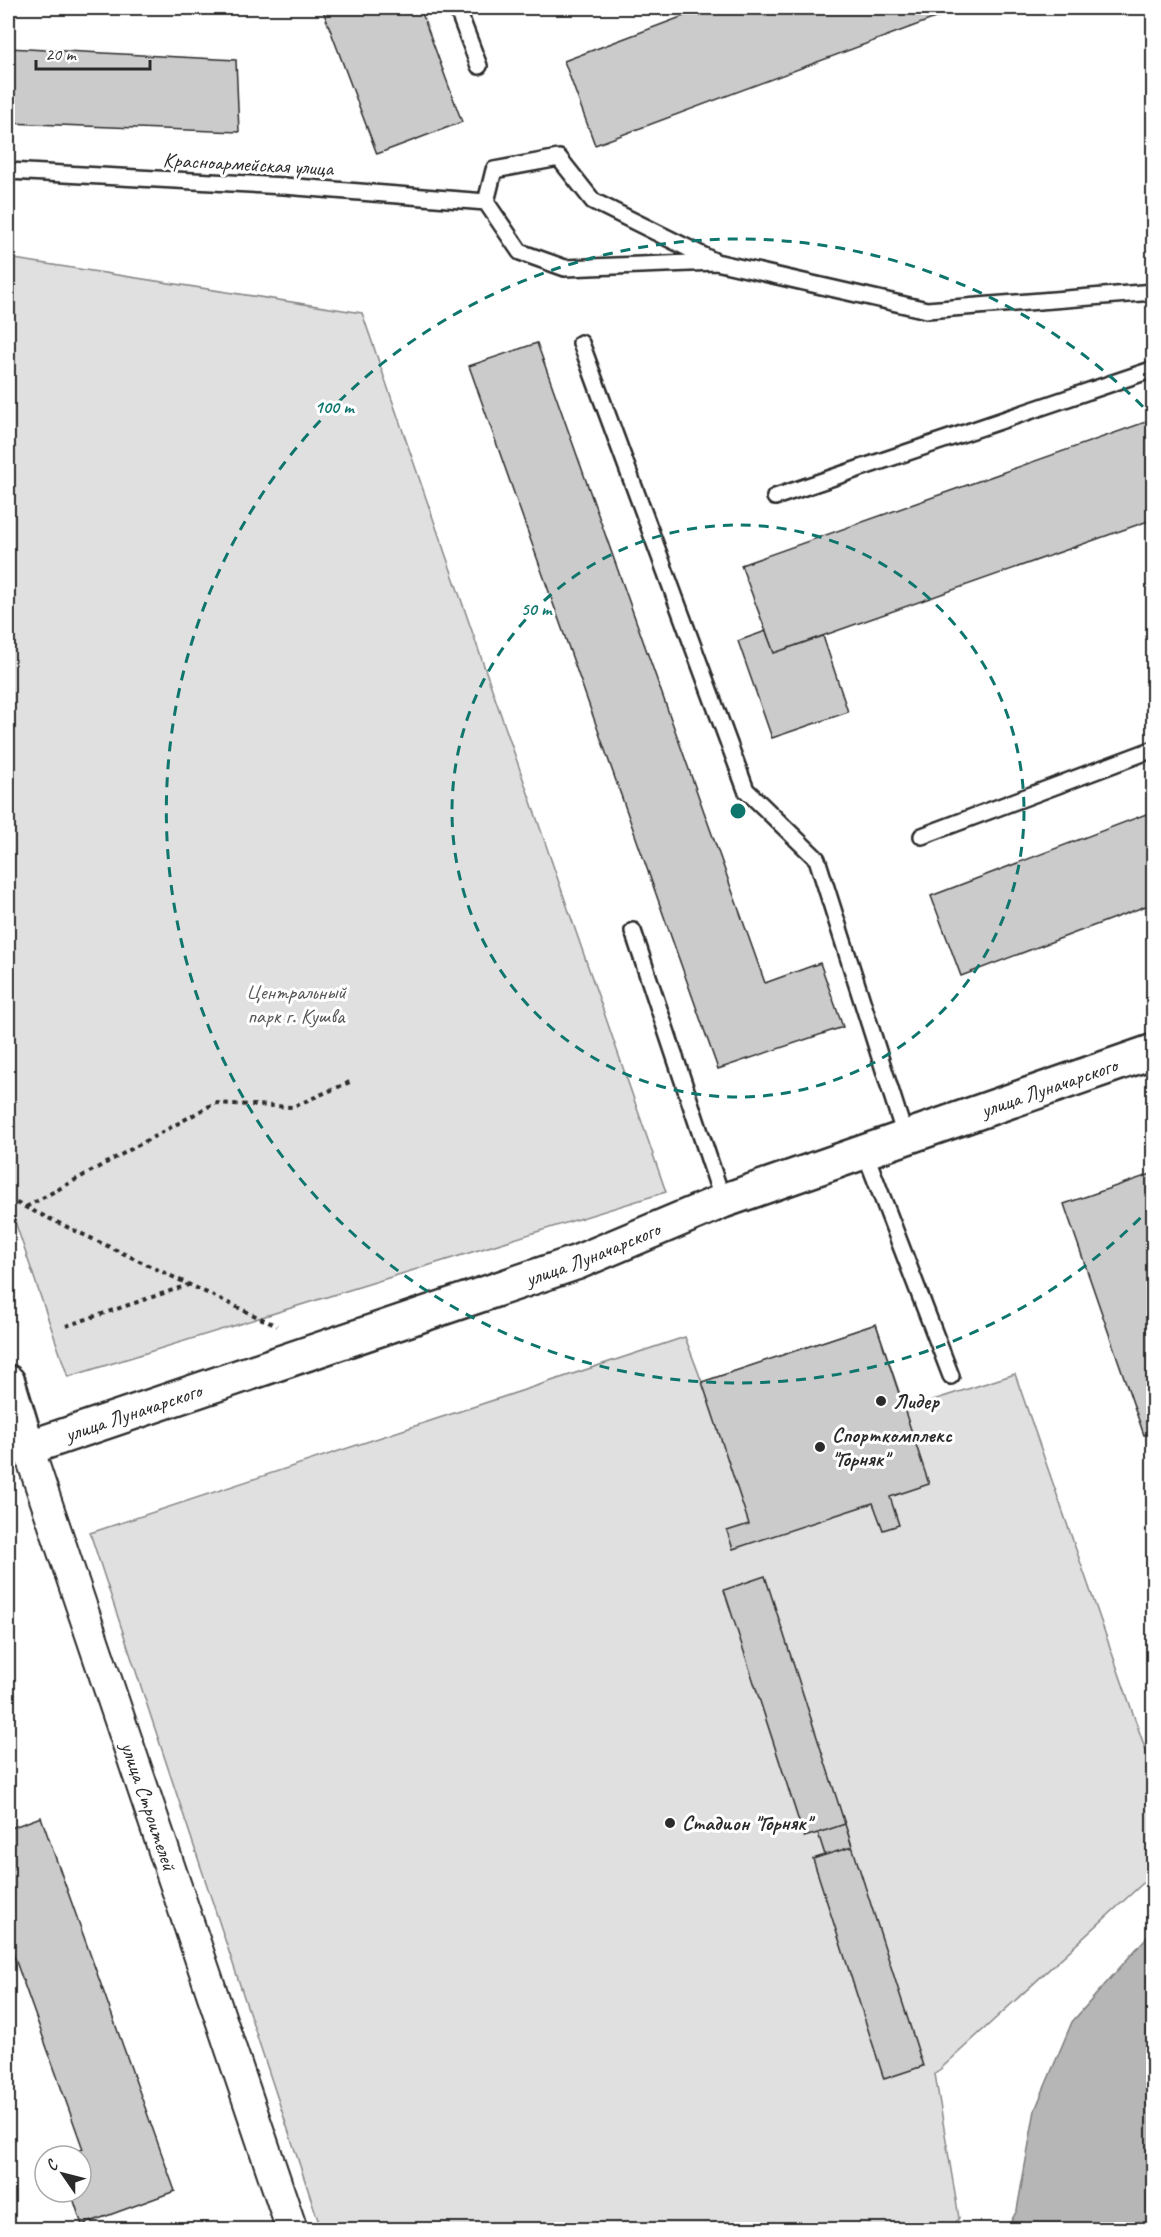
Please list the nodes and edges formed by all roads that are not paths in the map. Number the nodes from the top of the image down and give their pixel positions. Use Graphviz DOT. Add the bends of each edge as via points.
graph roads {
  1 [pos="457,8"];
  2 [pos="479,66"];
  3 [pos="8,171"];
  4 [pos="486,202"];
  5 [pos="716,262"];
  6 [pos="1154,292"];
  7 [pos="581,343"];
  8 [pos="1154,369"];
  9 [pos="774,497"];
  10 [pos="1154,749"];
  11 [pos="922,836"];
  12 [pos="633,931"];
  13 [pos="1154,1050"];
  14 [pos="905,1136"];
  15 [pos="864,1150"];
  16 [pos="723,1201"];
  17 [pos="951,1376"];
  18 [pos="8,1382"];
  19 [pos="28,1448"];
  20 [pos="292,2229"];
  1 -- 2 [label="lane"];
  3 -- 4 [label="lane, Красноармейская улица"];
  4 -- 5 [label="lane" via="519,252 565,268"];
  4 -- 5 [label="lane" via="494,170 560,158 593,201"];
  5 -- 6 [label="lane" via="927,310"];
  7 -- 14 [label="lane" via="746,790 817,859"];
  8 -- 9 [label="lane"];
  10 -- 11 [label="lane"];
  12 -- 16 [label="lane"];
  13 -- 14 [label="main road, улица Луначарского"];
  14 -- 15 [label="main road, улица Луначарского"];
  15 -- 16 [label="main road, улица Луначарского"];
  15 -- 17 [label="lane"];
  16 -- 19 [label="main road, улица Луначарского" via="578,1262"];
  18 -- 19 [label="main road, улица Строителей"];
  19 -- 20 [label="street, улица Строителей"];
}
